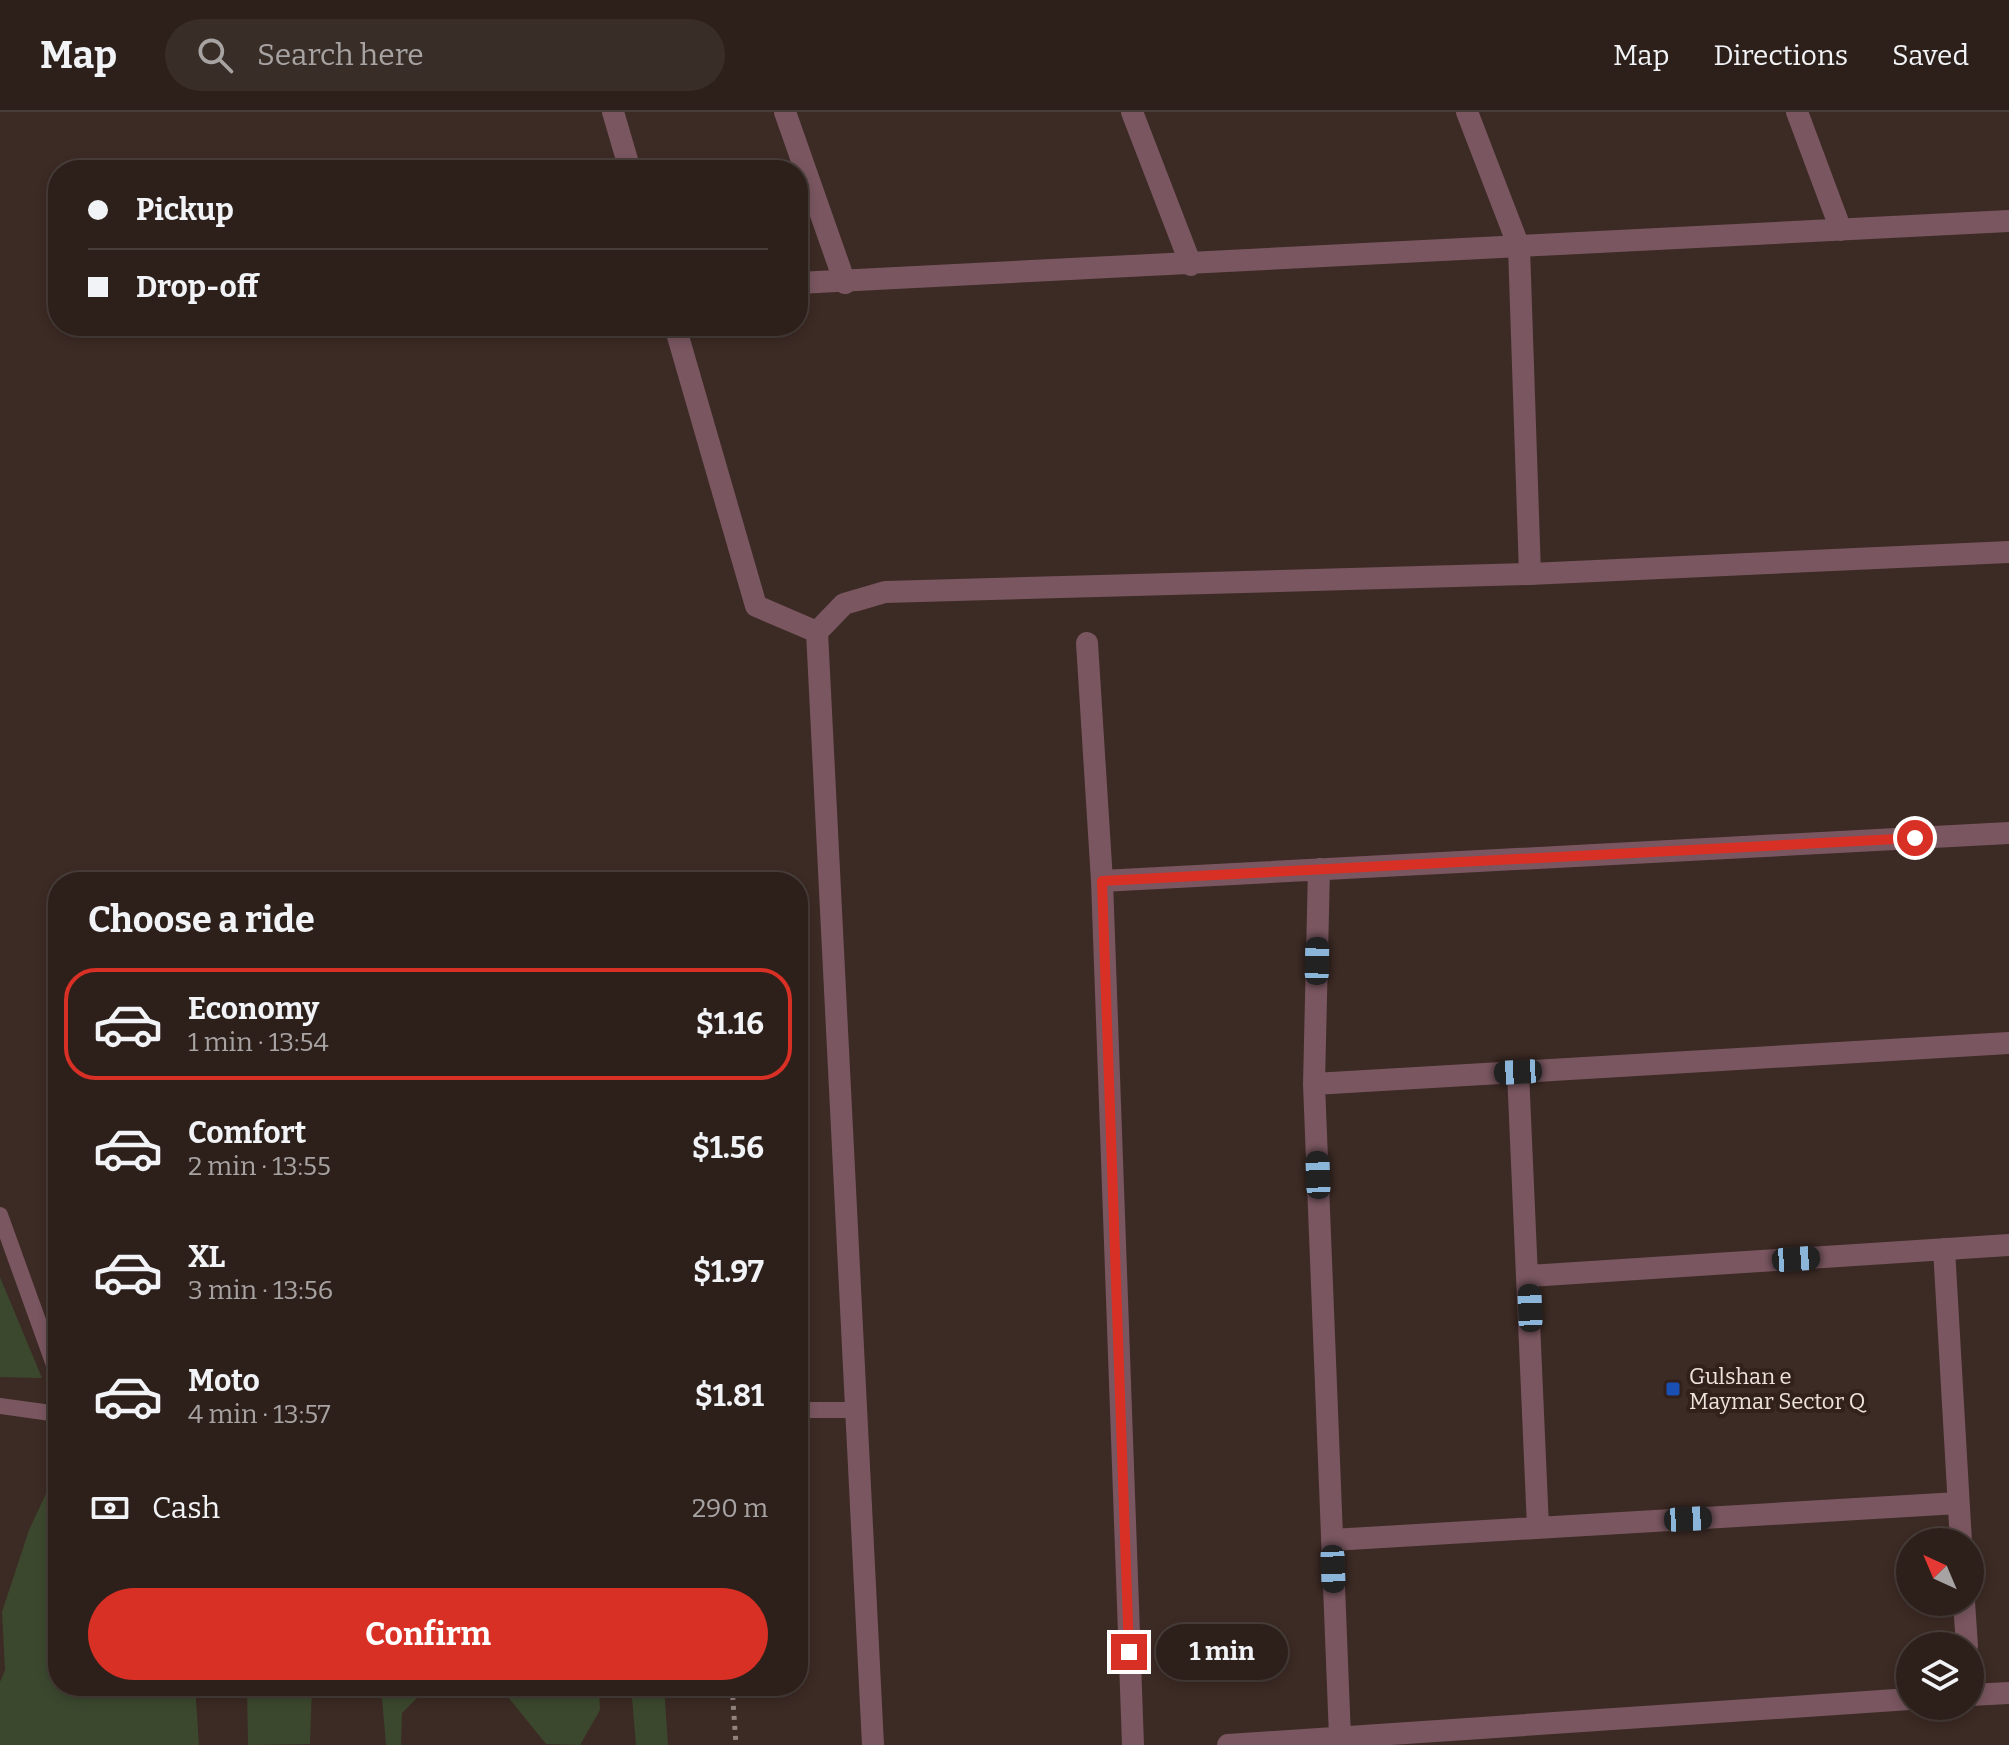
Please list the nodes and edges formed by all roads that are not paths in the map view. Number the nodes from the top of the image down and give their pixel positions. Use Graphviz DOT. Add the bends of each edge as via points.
graph roads {
  1 [pos="613,112"];
  2 [pos="785,112"];
  3 [pos="1132,112"];
  4 [pos="1467,112"];
  5 [pos="1797,112"];
  6 [pos="627,160"];
  7 [pos="802,160"];
  8 [pos="808,178"];
  9 [pos="2009,221"];
  10 [pos="1841,230"];
  11 [pos="1519,247"];
  12 [pos="1191,265"];
  13 [pos="808,283"];
  14 [pos="845,283"];
  15 [pos="678,336"];
  16 [pos="2009,552"];
  17 [pos="1530,574"];
  18 [pos="817,632"];
  19 [pos="1087,643"];
  20 [pos="2009,833"];
  21 [pos="1319,869"];
  22 [pos="1102,881"];
  23 [pos="2009,1043"];
  24 [pos="1518,1072"];
  25 [pos="1314,1084"];
  26 [pos="0,1215"];
  27 [pos="2009,1245"];
  28 [pos="1944,1249"];
  29 [pos="1529,1276"];
  30 [pos="48,1348"];
  31 [pos="0,1406"];
  32 [pos="808,1410"];
  33 [pos="858,1410"];
  34 [pos="48,1413"];
  35 [pos="1958,1503"];
  36 [pos="1538,1527"];
  37 [pos="1960,1528"];
  38 [pos="1332,1540"];
  39 [pos="2009,1693"];
  40 [pos="1984,1694"];
  41 [pos="1896,1700"];
  42 [pos="1340,1737"];
  43 [pos="873,1745"];
  44 [pos="1133,1745"];
  45 [pos="1228,1745"];
  1 -- 6 [label="street"];
  2 -- 7 [label="street"];
  3 -- 12 [label="street"];
  4 -- 11 [label="street"];
  5 -- 10 [label="street"];
  8 -- 14 [label="street"];
  9 -- 10 [label="street"];
  10 -- 11 [label="street"];
  11 -- 12 [label="street"];
  11 -- 17 [label="street"];
  12 -- 14 [label="street"];
  13 -- 14 [label="street"];
  15 -- 18 [label="street" via="756,606"];
  16 -- 17 [label="street"];
  17 -- 18 [label="street" via="885,592 844,604"];
  18 -- 33 [label="street"];
  19 -- 22 [label="street"];
  20 -- 21 [label="street"];
  21 -- 22 [label="street"];
  21 -- 25 [label="street"];
  22 -- 44 [label="street"];
  23 -- 24 [label="street"];
  24 -- 25 [label="street"];
  24 -- 29 [label="street"];
  25 -- 38 [label="street"];
  26 -- 30 [label="lane"];
  27 -- 28 [label="street"];
  28 -- 29 [label="street"];
  28 -- 35 [label="street"];
  29 -- 36 [label="street"];
  31 -- 34 [label="lane"];
  32 -- 33 [label="lane"];
  33 -- 43 [label="street"];
  35 -- 36 [label="street"];
  35 -- 37 [label="street"];
  36 -- 38 [label="street"];
  38 -- 42 [label="street"];
  39 -- 40 [label="street"];
  41 -- 42 [label="street"];
  42 -- 45 [label="street"];
}
